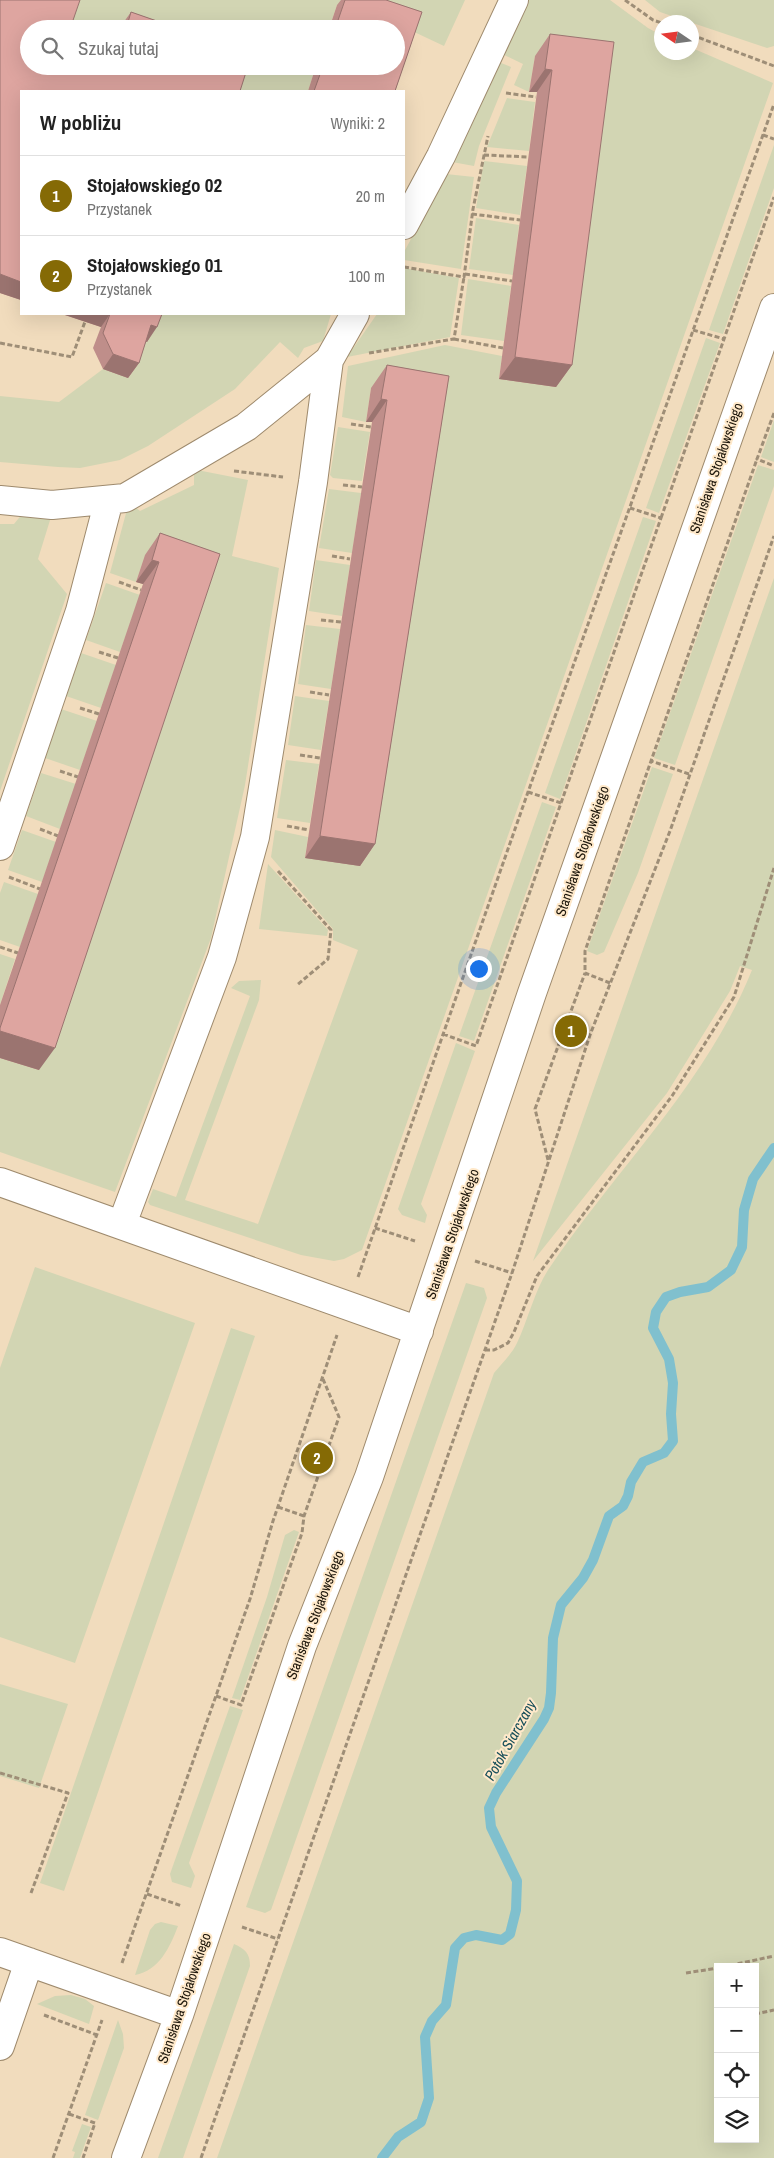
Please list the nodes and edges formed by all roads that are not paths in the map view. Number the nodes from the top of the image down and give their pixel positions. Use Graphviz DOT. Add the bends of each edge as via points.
graph roads {
  1 [pos="514,0"];
  2 [pos="405,223"];
  3 [pos="774,308"];
  4 [pos="354,315"];
  5 [pos="329,360"];
  6 [pos="0,500"];
  7 [pos="109,500"];
  8 [pos="0,846"];
  9 [pos="0,1182"];
  10 [pos="122,1224"];
  11 [pos="419,1331"];
  12 [pos="0,1952"];
  13 [pos="29,1962"];
  14 [pos="178,2015"];
  15 [pos="0,2046"];
  16 [pos="126,2158"];
  1 -- 2 [label="street" via="441,156"];
  3 -- 11 [label="street, Stanisława Stojałowskiego" via="536,984"];
  4 -- 5 [label="street"];
  5 -- 7 [label="street" via="246,427 125,498"];
  5 -- 10 [label="street" via="313,482 255,837 222,957"];
  6 -- 7 [label="street" via="52,505"];
  7 -- 8 [label="street" via="80,611"];
  9 -- 10 [label="street"];
  10 -- 11 [label="street"];
  11 -- 14 [label="street, Stanisława Stojałowskiego" via="357,1509 280,1707"];
  12 -- 13 [label="street"];
  13 -- 14 [label="street"];
  13 -- 15 [label="street"];
  14 -- 16 [label="street, Stanisława Stojałowskiego"];
}
